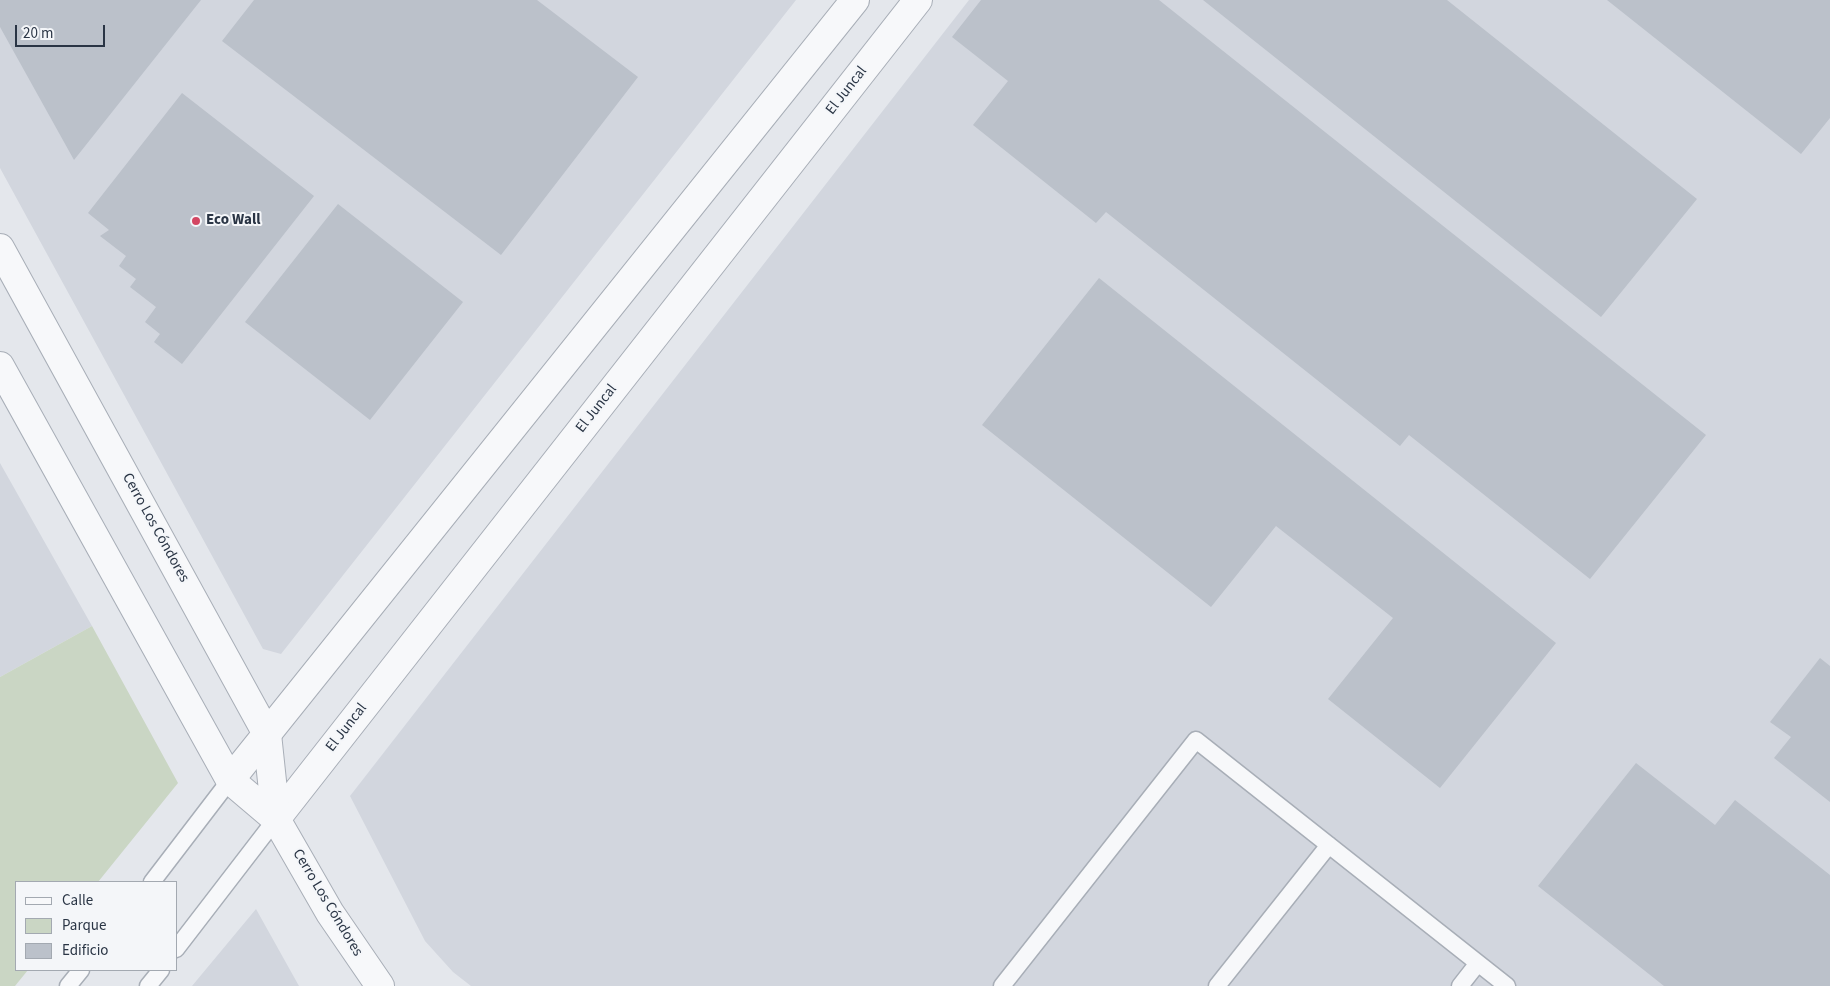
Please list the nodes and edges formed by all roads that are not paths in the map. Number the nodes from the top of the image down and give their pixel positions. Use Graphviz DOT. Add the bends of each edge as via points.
graph roads {
  1 [pos="854,0"];
  2 [pos="918,0"];
  3 [pos="0,248"];
  4 [pos="0,366"];
  5 [pos="267,734"];
  6 [pos="230,780"];
  7 [pos="276,819"];
  8 [pos="1329,845"];
  9 [pos="153,881"];
  10 [pos="178,947"];
  11 [pos="1478,963"];
  12 [pos="80,971"];
  13 [pos="160,971"];
  14 [pos="68,986"];
  15 [pos="148,986"];
  16 [pos="380,986"];
  17 [pos="1002,986"];
  18 [pos="1217,986"];
  19 [pos="1460,986"];
  20 [pos="1507,986"];
  1 -- 5 [label="street"];
  2 -- 7 [label="street, El Juncal"];
  3 -- 5 [label="street, Cerro Los Cóndores"];
  4 -- 6 [label="street, Cerro Los Cóndores"];
  5 -- 6 [label="street"];
  5 -- 7 [label="street, Cerro Los Cóndores"];
  6 -- 7 [label="street, Cerro Los Cóndores"];
  6 -- 9 [label="lane"];
  7 -- 10 [label="lane"];
  7 -- 16 [label="street, Cerro Los Cóndores" via="330,913"];
  8 -- 11 [label="lane"];
  8 -- 17 [label="lane" via="1196,740"];
  8 -- 18 [label="lane"];
  11 -- 19 [label="lane"];
  11 -- 20 [label="lane"];
  12 -- 14 [label="lane"];
  13 -- 15 [label="lane"];
}
